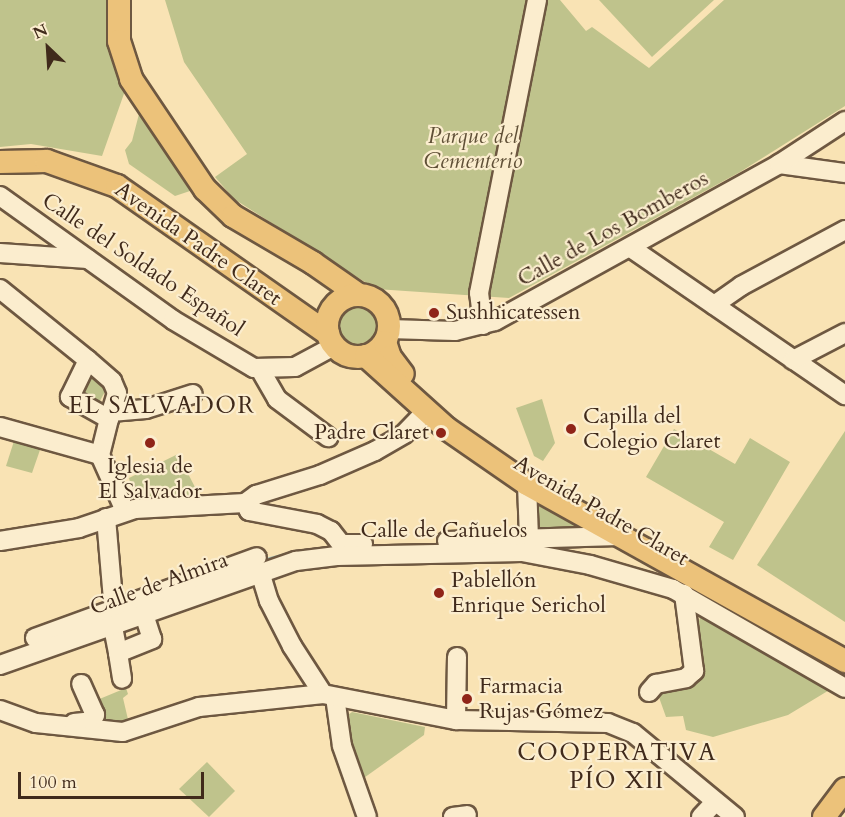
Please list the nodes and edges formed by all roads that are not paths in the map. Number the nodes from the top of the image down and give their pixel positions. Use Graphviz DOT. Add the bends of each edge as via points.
graph roads {
  1 [pos="119,0"];
  2 [pos="537,0"];
  3 [pos="845,121"];
  4 [pos="0,162"];
  5 [pos="779,164"];
  6 [pos="845,173"];
  7 [pos="0,196"];
  8 [pos="845,230"];
  9 [pos="631,248"];
  10 [pos="0,253"];
  11 [pos="88,259"];
  12 [pos="0,288"];
  13 [pos="342,298"];
  14 [pos="714,305"];
  15 [pos="292,309"];
  16 [pos="483,326"];
  17 [pos="845,333"];
  18 [pos="387,336"];
  19 [pos="331,340"];
  20 [pos="366,356"];
  21 [pos="88,360"];
  22 [pos="793,360"];
  23 [pos="261,370"];
  24 [pos="193,394"];
  25 [pos="845,395"];
  26 [pos="426,411"];
  27 [pos="110,415"];
  28 [pos="0,427"];
  29 [pos="328,437"];
  30 [pos="100,455"];
  31 [pos="527,484"];
  32 [pos="245,503"];
  33 [pos="124,511"];
  34 [pos="106,519"];
  35 [pos="619,536"];
  36 [pos="5,537"];
  37 [pos="530,539"];
  38 [pos="337,556"];
  39 [pos="259,565"];
  40 [pos="684,594"];
  41 [pos="144,615"];
  42 [pos="113,620"];
  43 [pos="35,638"];
  44 [pos="845,647"];
  45 [pos="118,653"];
  46 [pos="456,657"];
  47 [pos="845,661"];
  48 [pos="0,665"];
  49 [pos="122,679"];
  50 [pos="81,684"];
  51 [pos="845,688"];
  52 [pos="649,692"];
  53 [pos="329,696"];
  54 [pos="0,710"];
  55 [pos="456,720"];
  56 [pos="57,726"];
  57 [pos="845,789"];
  58 [pos="715,802"];
  59 [pos="367,817"];
  60 [pos="701,817"];
  61 [pos="735,817"];
  62 [pos="824,817"];
  1 -- 13 [label="main road" via="119,41 131,79 205,189 233,216 313,263"];
  2 -- 16 [label="street" via="480,292"];
  3 -- 5 [label="street, Calle de Los Bomberos"];
  4 -- 15 [label="main road, Avenida Padre Claret" via="47,161 117,186"];
  5 -- 6 [label="street"];
  5 -- 9 [label="street, Calle de Los Bomberos"];
  7 -- 11 [label="street, Calle del Soldado Español"];
  8 -- 14 [label="street" via="741,286"];
  9 -- 14 [label="street"];
  9 -- 16 [label="street, Calle de Los Bomberos"];
  10 -- 11 [label="street"];
  11 -- 23 [label="street, Calle del Soldado Español" via="173,320"];
  12 -- 21 [label="street"];
  13 -- 15 [label="main road, Avenida Padre Claret" via="314,315"];
  13 -- 18 [label="main road" via="382,306"];
  13 -- 19 [label="main road"];
  14 -- 22 [label="street"];
  15 -- 19 [label="main road, Avenida Padre Claret"];
  16 -- 18 [label="street, Calle de Los Bomberos"];
  17 -- 22 [label="street"];
  18 -- 20 [label="main road"];
  18 -- 44 [label="main road, Avenida Padre Claret" via="390,357 408,379 519,466"];
  19 -- 20 [label="main road" via="350,357"];
  19 -- 23 [label="street" via="302,366"];
  20 -- 26 [label="main road, Avenida Padre Claret" via="382,366"];
  21 -- 27 [label="street" via="116,388"];
  21 -- 27 [label="street" via="70,398"];
  22 -- 25 [label="street"];
  23 -- 29 [label="street" via="277,399"];
  24 -- 27 [label="street" via="146,409"];
  26 -- 31 [label="main road, Avenida Padre Claret"];
  26 -- 32 [label="street" via="404,434 375,451 330,471 256,495"];
  27 -- 30 [label="street"];
  28 -- 30 [label="street"];
  30 -- 33 [label="street"];
  31 -- 35 [label="main road, Avenida Padre Claret"];
  31 -- 37 [label="street, Avenida Padre Claret"];
  32 -- 33 [label="street"];
  32 -- 37 [label="street, Calle de Cañuelos" via="249,511 316,524 331,531 341,544"];
  33 -- 34 [label="street"];
  34 -- 36 [label="street" via="52,533"];
  34 -- 42 [label="street"];
  35 -- 37 [label="street, Calle de Cañuelos"];
  35 -- 47 [label="main road, Avenida Padre Claret"];
  38 -- 39 [label="street, Calle de Almira"];
  38 -- 40 [label="street, Calle de Cañuelos" via="530,553 650,580"];
  39 -- 41 [label="street, Calle de Almira"];
  39 -- 42 [label="street, Calle de Almira"];
  39 -- 53 [label="street" via="269,602 291,646"];
  40 -- 51 [label="street, Calle de Cañuelos"];
  40 -- 52 [label="street" via="694,671 686,678 656,684"];
  41 -- 42 [label="street, Calle de Almira"];
  41 -- 45 [label="street" via="152,639"];
  42 -- 43 [label="street, Calle de Almira"];
  42 -- 45 [label="street"];
  42 -- 48 [label="street, Calle de Almira"];
  45 -- 49 [label="street"];
  46 -- 55 [label="street"];
  50 -- 56 [label="street" via="93,710 93,720"];
  53 -- 55 [label="street"];
  53 -- 56 [label="street" via="199,707 123,732"];
  53 -- 59 [label="street" via="345,759"];
  54 -- 56 [label="street" via="28,721"];
  55 -- 58 [label="street" via="617,724 640,738"];
  57 -- 62 [label="main road"];
  58 -- 60 [label="street"];
  58 -- 61 [label="street"];
}
